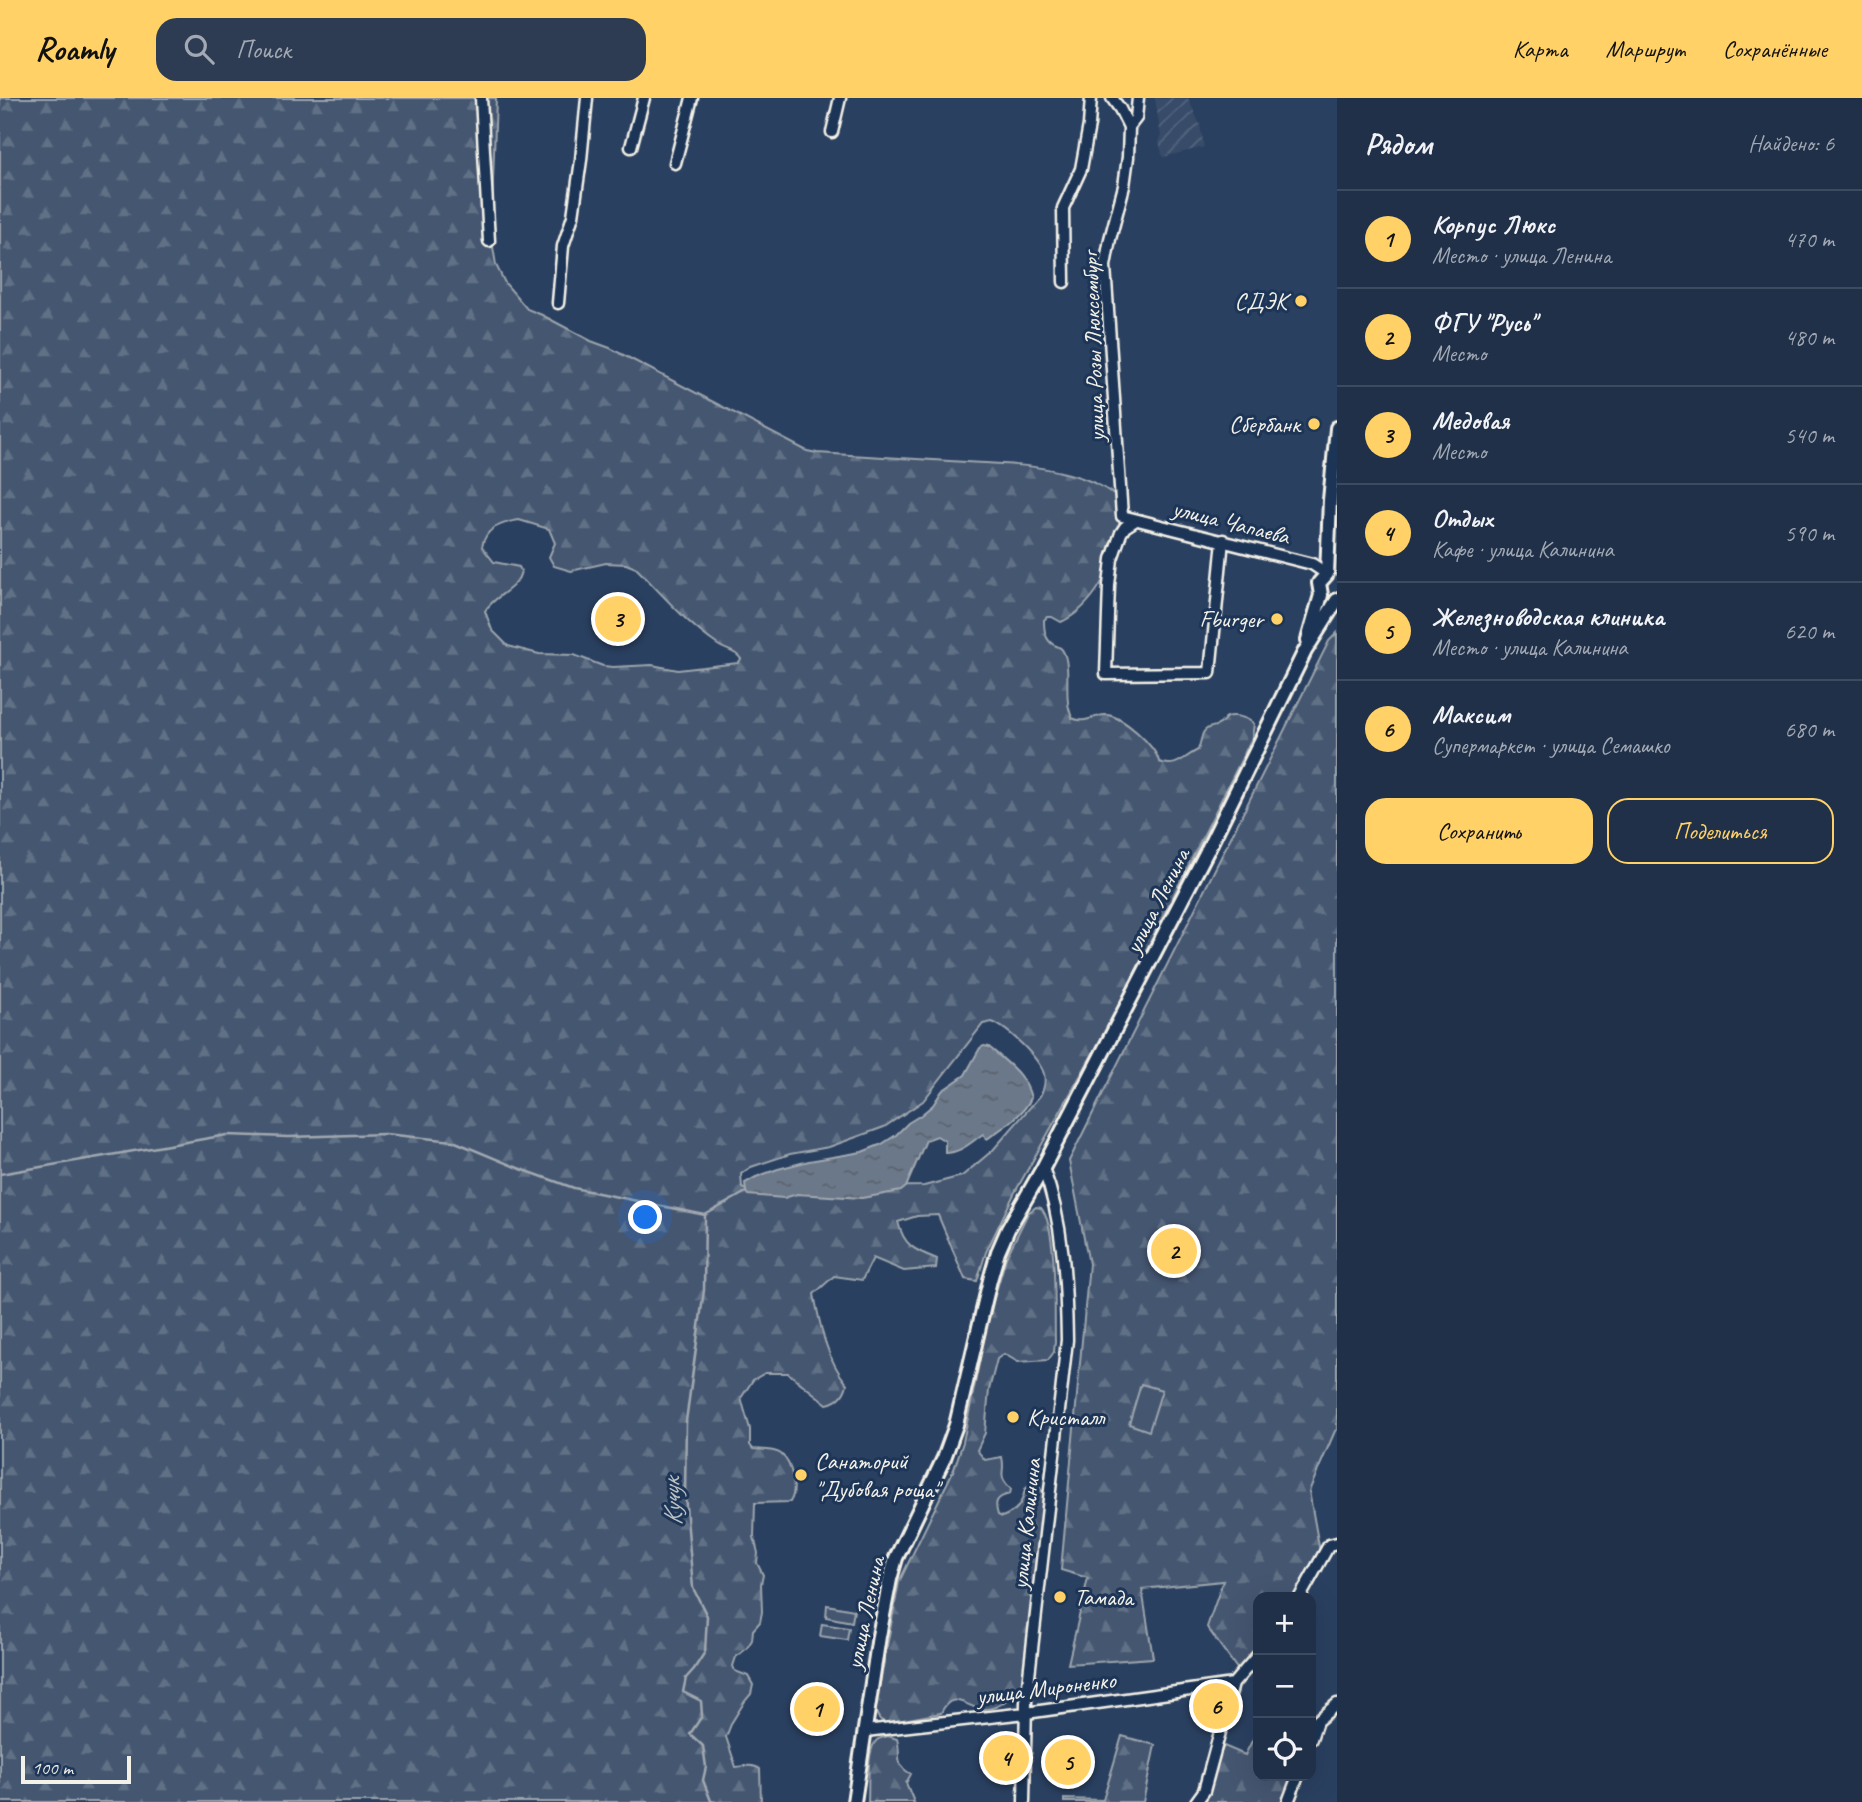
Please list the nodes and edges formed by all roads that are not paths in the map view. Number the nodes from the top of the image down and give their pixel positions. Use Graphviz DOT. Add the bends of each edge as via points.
graph roads {
  1 [pos="481,98"];
  2 [pos="587,98"];
  3 [pos="644,98"];
  4 [pos="692,98"];
  5 [pos="841,98"];
  6 [pos="1091,98"];
  7 [pos="1112,98"];
  8 [pos="1138,98"];
  9 [pos="1129,127"];
  10 [pos="832,132"];
  11 [pos="631,147"];
  12 [pos="675,163"];
  13 [pos="489,241"];
  14 [pos="1064,282"];
  15 [pos="558,303"];
  16 [pos="1337,428"];
  17 [pos="1122,516"];
  18 [pos="1136,520"];
  19 [pos="1223,540"];
  20 [pos="1332,574"];
  21 [pos="1321,595"];
  22 [pos="1337,599"];
  23 [pos="1305,651"];
  24 [pos="1043,1168"];
  25 [pos="1337,1543"];
  26 [pos="1303,1592"];
  27 [pos="1253,1661"];
  28 [pos="1233,1684"];
  29 [pos="1337,1704"];
  30 [pos="1026,1713"];
  31 [pos="1316,1724"];
  32 [pos="865,1731"];
  33 [pos="1296,1781"];
  34 [pos="854,1802"];
  35 [pos="1024,1802"];
  36 [pos="1196,1802"];
  37 [pos="1288,1802"];
  1 -- 13 [label="street"];
  2 -- 15 [label="street" via="573,216 562,246"];
  3 -- 11 [label="street"];
  4 -- 12 [label="street"];
  5 -- 10 [label="street"];
  6 -- 14 [label="street" via="1082,169 1063,208"];
  7 -- 9 [label="street"];
  8 -- 9 [label="street, улица Розы Люксембург" via="1136,118"];
  9 -- 17 [label="street, улица Розы Люксембург" via="1124,186 1105,266"];
  16 -- 20 [label="main road, улица Ленина" via="1330,500"];
  17 -- 18 [label="street, улица Чапаева"];
  18 -- 19 [label="street, улица Чапаева"];
  18 -- 19 [label="street" via="1121,533 1112,559 1106,674 1210,673"];
  19 -- 20 [label="street, улица Чапаева" via="1312,564"];
  20 -- 21 [label="main road, улица Ленина" via="1319,583"];
  21 -- 22 [label="main road, улица Ленина"];
  21 -- 23 [label="main road, улица Ленина"];
  22 -- 23 [label="main road, улица Ленина"];
  23 -- 24 [label="main road, улица Ленина"];
  24 -- 30 [label="street, улица Калинина" via="1059,1225 1067,1340 1036,1655"];
  24 -- 32 [label="main road, улица Ленина" via="998,1252 956,1425 896,1558"];
  25 -- 26 [label="street" via="1329,1545"];
  27 -- 28 [label="street"];
  28 -- 30 [label="street, улица Мироненко"];
  28 -- 36 [label="street" via="1204,1791"];
  29 -- 31 [label="street"];
  30 -- 32 [label="street, улица Мироненко"];
  30 -- 35 [label="street, улица Калинина"];
  32 -- 34 [label="main road, улица Ленина"];
  33 -- 37 [label="street"];
}
